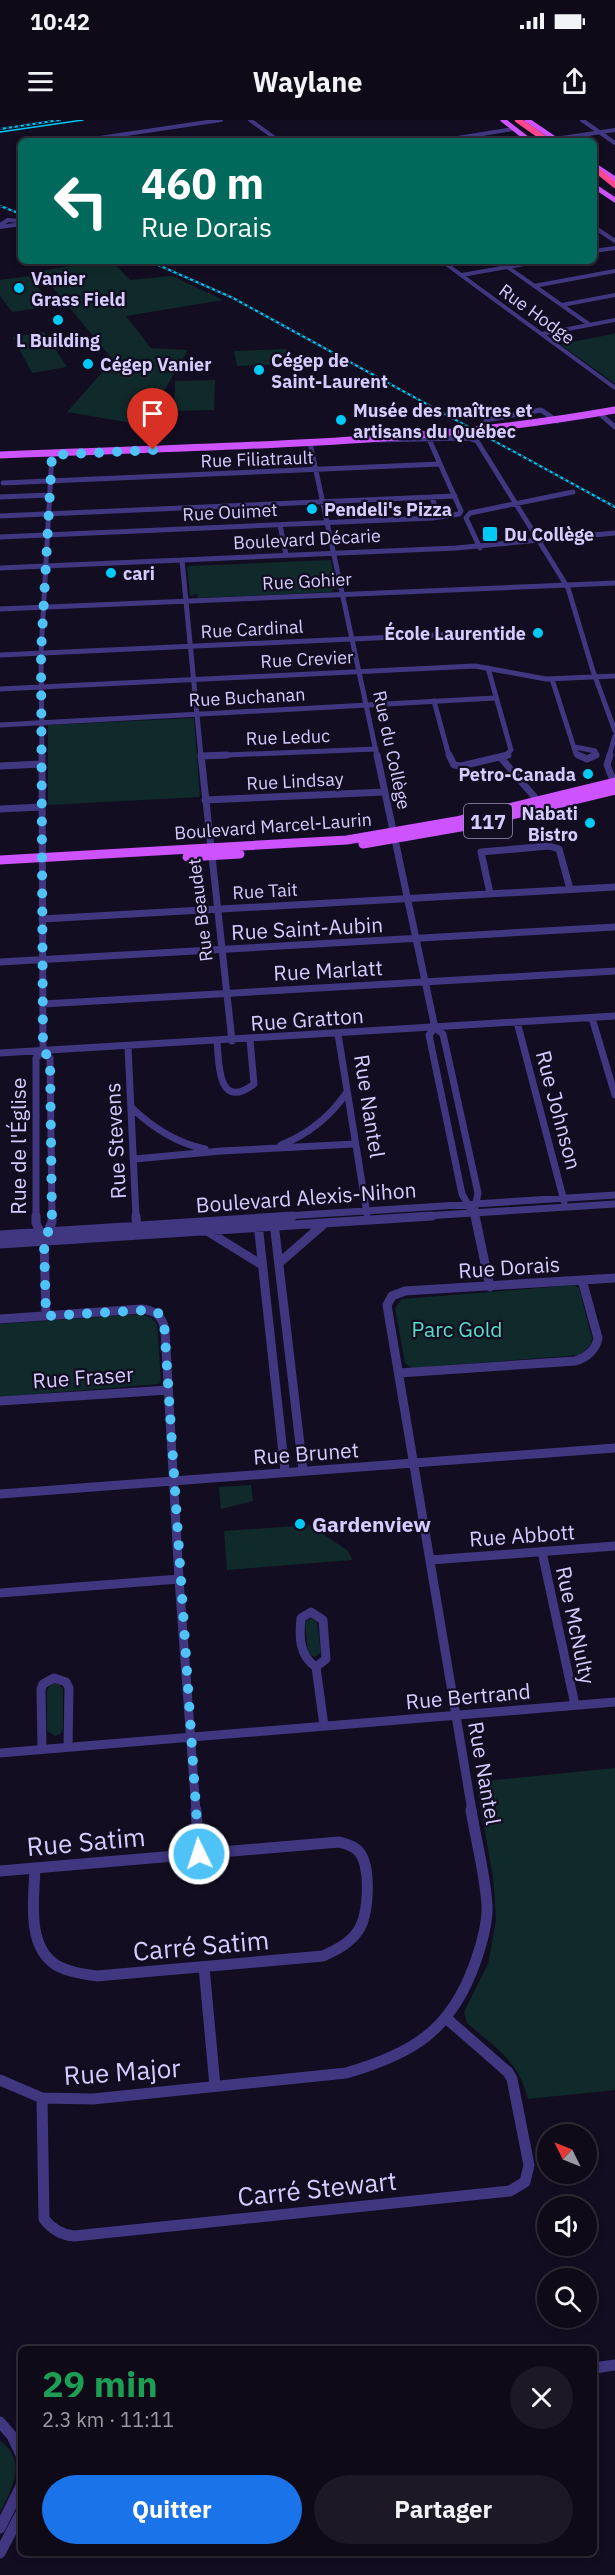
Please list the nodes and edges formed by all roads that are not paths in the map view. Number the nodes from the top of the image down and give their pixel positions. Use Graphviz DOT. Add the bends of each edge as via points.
graph roads {
  1 [pos="221,120"];
  2 [pos="250,120"];
  3 [pos="505,120"];
  4 [pos="518,120"];
  5 [pos="527,120"];
  6 [pos="582,120"];
  7 [pos="515,130"];
  8 [pos="615,130"];
  9 [pos="600,132"];
  10 [pos="99,138"];
  11 [pos="275,138"];
  12 [pos="460,138"];
  13 [pos="470,138"];
  14 [pos="526,138"];
  15 [pos="535,138"];
  16 [pos="544,138"];
  17 [pos="553,138"];
  18 [pos="567,138"];
  19 [pos="615,143"];
  20 [pos="597,168"];
  21 [pos="597,169"];
  22 [pos="597,175"];
  23 [pos="615,179"];
  24 [pos="597,180"];
  25 [pos="615,186"];
  26 [pos="597,190"];
  27 [pos="615,192"];
  28 [pos="615,200"];
  29 [pos="18,223"];
  30 [pos="0,226"];
  31 [pos="597,230"];
  32 [pos="615,240"];
  33 [pos="615,248"];
  34 [pos="597,251"];
  35 [pos="446,264"];
  36 [pos="504,264"];
  37 [pos="524,264"];
  38 [pos="508,267"];
  39 [pos="615,271"];
  40 [pos="462,275"];
  41 [pos="534,286"];
  42 [pos="615,295"];
  43 [pos="562,305"];
  44 [pos="615,320"];
  45 [pos="590,325"];
  46 [pos="542,334"];
  47 [pos="615,388"];
  48 [pos="615,410"];
  49 [pos="599,413"];
  50 [pos="486,420"];
  51 [pos="556,421"];
  52 [pos="615,427"];
  53 [pos="364,439"];
  54 [pos="429,439"];
  55 [pos="310,443"];
  56 [pos="52,453"];
  57 [pos="0,455"];
  58 [pos="440,464"];
  59 [pos="317,470"];
  60 [pos="51,481"];
  61 [pos="3,483"];
  62 [pos="573,492"];
  63 [pos="50,495"];
  64 [pos="455,496"];
  65 [pos="0,497"];
  66 [pos="432,497"];
  67 [pos="323,502"];
  68 [pos="516,503"];
  69 [pos="49,514"];
  70 [pos="0,516"];
  71 [pos="438,517"];
  72 [pos="327,522"];
  73 [pos="280,525"];
  74 [pos="48,535"];
  75 [pos="615,535"];
  76 [pos="0,537"];
  77 [pos="538,542"];
  78 [pos="480,547"];
  79 [pos="286,555"];
  80 [pos="334,555"];
  81 [pos="182,562"];
  82 [pos="45,567"];
  83 [pos="0,570"];
  84 [pos="615,583"];
  85 [pos="566,584"];
  86 [pos="343,594"];
  87 [pos="186,601"];
  88 [pos="44,608"];
  89 [pos="0,609"];
  90 [pos="505,632"];
  91 [pos="353,639"];
  92 [pos="190,646"];
  93 [pos="41,653"];
  94 [pos="0,655"];
  95 [pos="488,668"];
  96 [pos="360,671"];
  97 [pos="615,676"];
  98 [pos="595,677"];
  99 [pos="552,679"];
  100 [pos="193,680"];
  101 [pos="41,687"];
  102 [pos="0,689"];
  103 [pos="495,698"];
  104 [pos="434,701"];
  105 [pos="367,707"];
  106 [pos="198,715"];
  107 [pos="40,723"];
  108 [pos="0,725"];
  109 [pos="615,731"];
  110 [pos="615,736"];
  111 [pos="575,747"];
  112 [pos="376,749"];
  113 [pos="201,756"];
  114 [pos="501,758"];
  115 [pos="41,764"];
  116 [pos="0,766"];
  117 [pos="615,785"];
  118 [pos="385,792"];
  119 [pos="205,800"];
  120 [pos="537,801"];
  121 [pos="41,807"];
  122 [pos="0,809"];
  123 [pos="394,836"];
  124 [pos="210,852"];
  125 [pos="0,860"];
  126 [pos="42,861"];
  127 [pos="0,867"];
  128 [pos="615,887"];
  129 [pos="570,890"];
  130 [pos="490,894"];
  131 [pos="407,898"];
  132 [pos="217,909"];
  133 [pos="42,919"];
  134 [pos="615,927"];
  135 [pos="416,938"];
  136 [pos="222,949"];
  137 [pos="42,960"];
  138 [pos="0,962"];
  139 [pos="615,971"];
  140 [pos="424,982"];
  141 [pos="226,993"];
  142 [pos="43,1004"];
  143 [pos="615,1016"];
  144 [pos="592,1018"];
  145 [pos="517,1022"];
  146 [pos="435,1028"];
  147 [pos="338,1034"];
  148 [pos="250,1040"];
  149 [pos="217,1041"];
  150 [pos="231,1041"];
  151 [pos="128,1046"];
  152 [pos="43,1051"];
  153 [pos="0,1053"];
  154 [pos="347,1092"];
  155 [pos="615,1095"];
  156 [pos="132,1108"];
  157 [pos="356,1144"];
  158 [pos="272,1148"];
  159 [pos="220,1151"];
  160 [pos="135,1159"];
  161 [pos="615,1195"];
  162 [pos="563,1198"];
  163 [pos="473,1204"];
  164 [pos="615,1204"];
  165 [pos="565,1208"];
  166 [pos="474,1213"];
  167 [pos="367,1216"];
  168 [pos="274,1217"];
  169 [pos="258,1223"];
  170 [pos="325,1223"];
  171 [pos="274,1227"];
  172 [pos="137,1231"];
  173 [pos="207,1231"];
  174 [pos="44,1232"];
  175 [pos="0,1235"];
  176 [pos="44,1242"];
  177 [pos="0,1244"];
  178 [pos="279,1263"];
  179 [pos="262,1265"];
  180 [pos="615,1278"];
  181 [pos="582,1280"];
  182 [pos="490,1287"];
  183 [pos="405,1291"];
  184 [pos="46,1316"];
  185 [pos="0,1319"];
  186 [pos="399,1373"];
  187 [pos="168,1390"];
  188 [pos="0,1401"];
  189 [pos="615,1448"];
  190 [pos="416,1463"];
  191 [pos="303,1470"];
  192 [pos="285,1471"];
  193 [pos="174,1481"];
  194 [pos="0,1494"];
  195 [pos="615,1546"];
  196 [pos="542,1552"];
  197 [pos="431,1560"];
  198 [pos="179,1579"];
  199 [pos="0,1593"];
  200 [pos="315,1667"];
  201 [pos="615,1702"];
  202 [pos="575,1705"];
  203 [pos="456,1715"];
  204 [pos="324,1726"];
  205 [pos="191,1737"];
  206 [pos="68,1747"];
  207 [pos="42,1749"];
  208 [pos="0,1752"];
  209 [pos="354,1847"];
  210 [pos="199,1854"];
  211 [pos="35,1868"];
  212 [pos="0,1871"];
  213 [pos="204,1967"];
  214 [pos="446,2018"];
  215 [pos="0,2080"];
  216 [pos="215,2086"];
  217 [pos="42,2098"];
  218 [pos="615,2366"];
  219 [pos="597,2368"];
  220 [pos="0,2422"];
  221 [pos="18,2449"];
  222 [pos="18,2493"];
  223 [pos="18,2519"];
  224 [pos="0,2528"];
  225 [pos="0,2553"];
  1 -- 10 [label="street"];
  2 -- 11 [label="street"];
  3 -- 7 [label="main road"];
  3 -- 15 [label="highway"];
  4 -- 16 [label="highway"];
  5 -- 17 [label="main road"];
  6 -- 9 [label="street"];
  7 -- 12 [label="street"];
  7 -- 13 [label="street"];
  7 -- 14 [label="main road"];
  8 -- 9 [label="street"];
  9 -- 18 [label="street"];
  9 -- 19 [label="street"];
  20 -- 23 [label="main road"];
  21 -- 25 [label="highway"];
  22 -- 25 [label="highway"];
  24 -- 27 [label="highway"];
  26 -- 28 [label="main road"];
  29 -- 30 [label="street"];
  31 -- 32 [label="street"];
  33 -- 34 [label="street"];
  35 -- 40 [label="street, Rue Hodge"];
  36 -- 38 [label="street"];
  37 -- 38 [label="street"];
  38 -- 40 [label="street"];
  38 -- 41 [label="street"];
  39 -- 41 [label="street"];
  40 -- 46 [label="street, Rue Hodge"];
  41 -- 43 [label="street"];
  42 -- 43 [label="street"];
  43 -- 45 [label="street"];
  44 -- 45 [label="street"];
  45 -- 46 [label="street"];
  46 -- 47 [label="street, Rue Hodge"];
  48 -- 49 [label="main road"];
  49 -- 51 [label="main road"];
  49 -- 52 [label="street"];
  50 -- 51 [label="street" via="542,410"];
  51 -- 53 [label="main road"];
  53 -- 54 [label="street"];
  53 -- 55 [label="main road"];
  54 -- 58 [label="street"];
  54 -- 68 [label="street" via="473,438"];
  55 -- 56 [label="main road"];
  55 -- 59 [label="street, Rue du Collège"];
  56 -- 57 [label="main road"];
  56 -- 60 [label="street, Rue de l'Église"];
  58 -- 59 [label="street, Rue Filiatrault"];
  58 -- 64 [label="street"];
  59 -- 60 [label="street, Rue Filiatrault"];
  59 -- 67 [label="street, Rue du Collège"];
  60 -- 61 [label="street, Rue Filiatrault"];
  60 -- 63 [label="street, Rue de l'Église"];
  62 -- 68 [label="street"];
  63 -- 65 [label="street"];
  63 -- 69 [label="street, Rue de l'Église"];
  64 -- 66 [label="street"];
  64 -- 71 [label="street, Rue Ouimet" via="461,513"];
  66 -- 67 [label="street"];
  66 -- 71 [label="street"];
  67 -- 69 [label="street"];
  67 -- 72 [label="street, Rue du Collège"];
  68 -- 77 [label="street"];
  68 -- 78 [label="street" via="468,514 466,518"];
  69 -- 70 [label="street"];
  69 -- 74 [label="street, Rue de l'Église"];
  71 -- 72 [label="street, Rue Ouimet"];
  72 -- 73 [label="street, Rue Ouimet"];
  72 -- 80 [label="street, Rue du Collège"];
  73 -- 74 [label="street, Rue Ouimet"];
  73 -- 79 [label="street"];
  74 -- 76 [label="street, Rue Ouimet"];
  74 -- 82 [label="street, Rue de l'Église"];
  75 -- 77 [label="street, Boulevard Décarie"];
  77 -- 78 [label="street, Boulevard Décarie"];
  77 -- 85 [label="street"];
  78 -- 80 [label="street, Boulevard Décarie"];
  79 -- 80 [label="street, Boulevard Décarie"];
  79 -- 81 [label="street, Boulevard Décarie"];
  80 -- 81 [label="street, Boulevard Décarie"];
  80 -- 86 [label="street, Rue du Collège"];
  81 -- 82 [label="street, Boulevard Décarie"];
  81 -- 87 [label="street, Rue Beaudet"];
  82 -- 83 [label="street, Boulevard Décarie"];
  82 -- 88 [label="street, Rue de l'Église"];
  84 -- 85 [label="street, Rue Gohier"];
  85 -- 86 [label="street, Rue Gohier"];
  85 -- 98 [label="street"];
  86 -- 87 [label="street, Rue Gohier"];
  86 -- 91 [label="street, Rue du Collège"];
  87 -- 88 [label="street, Rue Gohier"];
  87 -- 92 [label="street, Rue Beaudet"];
  88 -- 89 [label="street, Rue Gohier"];
  88 -- 93 [label="street, Rue de l'Église"];
  90 -- 91 [label="street, Rue Cardinal"];
  91 -- 92 [label="street, Rue Cardinal"];
  91 -- 96 [label="street, Rue du Collège"];
  92 -- 93 [label="street, Rue Cardinal"];
  92 -- 100 [label="street, Rue Beaudet"];
  93 -- 94 [label="street, Rue Cardinal"];
  93 -- 101 [label="street, Rue de l'Église"];
  95 -- 96 [label="street, Rue Crevier"];
  95 -- 99 [label="street, Rue Crevier"];
  95 -- 103 [label="street"];
  96 -- 100 [label="street, Rue Crevier"];
  96 -- 105 [label="street, Rue du Collège"];
  97 -- 98 [label="street, Rue Crevier"];
  98 -- 99 [label="street, Rue Crevier"];
  98 -- 109 [label="street"];
  99 -- 111 [label="street"];
  100 -- 101 [label="street, Rue Crevier"];
  100 -- 106 [label="street, Rue Beaudet"];
  101 -- 102 [label="street, Rue Crevier"];
  101 -- 107 [label="street, Rue de l'Église"];
  103 -- 104 [label="street, Rue Buchanan"];
  103 -- 114 [label="street" via="511,750"];
  104 -- 105 [label="street, Rue Buchanan"];
  104 -- 114 [label="street" via="452,764 461,766"];
  105 -- 106 [label="street, Rue Buchanan"];
  105 -- 112 [label="street, Rue du Collège"];
  106 -- 107 [label="street, Rue Buchanan"];
  106 -- 113 [label="street, Rue Beaudet"];
  107 -- 108 [label="street, Rue Buchanan"];
  107 -- 115 [label="street, Rue de l'Église"];
  110 -- 117 [label="street" via="607,765"];
  112 -- 113 [label="street, Rue Leduc"];
  112 -- 118 [label="street, Rue du Collège"];
  113 -- 119 [label="street, Rue Beaudet"];
  114 -- 120 [label="street"];
  115 -- 116 [label="street"];
  115 -- 121 [label="street, Rue de l'Église"];
  117 -- 120 [label="main road, Boulevard Marcel-Laurin / 117"];
  117 -- 123 [label="main road, Boulevard Marcel-Laurin / 117" via="466,826"];
  118 -- 119 [label="street, Rue Lindsay"];
  118 -- 123 [label="street, Rue du Collège"];
  119 -- 124 [label="street, Rue Beaudet"];
  120 -- 123 [label="main road, Boulevard Marcel-Laurin / 117"];
  121 -- 122 [label="street"];
  121 -- 126 [label="street, Rue de l'Église"];
  123 -- 124 [label="main road, Boulevard Marcel-Laurin / 117" via="320,849"];
  123 -- 131 [label="street, Rue du Collège"];
  124 -- 126 [label="main road, Boulevard Marcel-Laurin / 117"];
  124 -- 132 [label="street, Rue Beaudet"];
  125 -- 126 [label="main road, Boulevard Marcel-Laurin / 117"];
  126 -- 127 [label="main road, Boulevard Marcel-Laurin / 117"];
  126 -- 133 [label="street, Rue de l'Église"];
  128 -- 129 [label="street, Rue Tait"];
  129 -- 130 [label="street, Rue Tait"];
  129 -- 130 [label="street" via="559,849 549,846 481,852"];
  130 -- 131 [label="street, Rue Tait"];
  131 -- 132 [label="street, Rue Tait"];
  131 -- 135 [label="street, Rue du Collège"];
  132 -- 133 [label="street, Rue Tait"];
  132 -- 136 [label="street, Rue Beaudet"];
  133 -- 137 [label="street, Rue de l'Église"];
  134 -- 135 [label="street, Rue Saint-Aubin"];
  135 -- 136 [label="street, Rue Saint-Aubin"];
  135 -- 140 [label="street, Rue du Collège"];
  136 -- 137 [label="street, Rue Saint-Aubin"];
  136 -- 141 [label="street, Rue Beaudet"];
  137 -- 138 [label="street, Rue Saint-Aubin"];
  137 -- 142 [label="street, Rue de l'Église"];
  139 -- 140 [label="street, Rue Marlatt"];
  140 -- 141 [label="street, Rue Marlatt"];
  140 -- 146 [label="street, Rue du Collège"];
  141 -- 142 [label="street, Rue Marlatt"];
  141 -- 150 [label="street, Rue Beaudet"];
  142 -- 152 [label="street, Rue de l'Église"];
  143 -- 144 [label="street, Rue Gratton"];
  144 -- 145 [label="street, Rue Gratton"];
  144 -- 155 [label="street"];
  145 -- 146 [label="street, Rue Gratton"];
  145 -- 162 [label="street, Rue Johnson"];
  146 -- 147 [label="street, Rue Gratton"];
  146 -- 163 [label="street, Rue du Collège" via="443,1034 478,1193"];
  146 -- 163 [label="street, Rue du Collège" via="429,1035 462,1194"];
  147 -- 148 [label="street, Rue Gratton"];
  147 -- 154 [label="street, Rue Nantel"];
  148 -- 149 [label="street" via="254,1084 234,1091 220,1080"];
  148 -- 150 [label="street, Rue Gratton"];
  149 -- 150 [label="street, Rue Gratton"];
  149 -- 151 [label="street, Rue Gratton"];
  151 -- 152 [label="street, Rue Gratton"];
  151 -- 156 [label="street, Rue Stevens"];
  152 -- 153 [label="street, Rue Gratton"];
  152 -- 174 [label="street, Rue de l'Église" via="50,1058 52,1222"];
  152 -- 174 [label="street, Rue de l'Église" via="36,1058 36,1223"];
  154 -- 157 [label="street, Rue Nantel"];
  154 -- 158 [label="street" via="318,1126"];
  156 -- 159 [label="street" via="172,1137 198,1148"];
  156 -- 160 [label="street, Rue Stevens"];
  157 -- 158 [label="street"];
  157 -- 167 [label="street, Rue Nantel"];
  158 -- 159 [label="street"];
  159 -- 160 [label="street"];
  160 -- 172 [label="street, Rue Stevens"];
  161 -- 162 [label="street, Boulevard Alexis-Nihon"];
  162 -- 163 [label="street, Boulevard Alexis-Nihon"];
  162 -- 165 [label="street, Rue Johnson"];
  163 -- 166 [label="street, Rue du Collège"];
  163 -- 167 [label="street, Boulevard Alexis-Nihon"];
  164 -- 165 [label="street, Boulevard Alexis-Nihon"];
  165 -- 166 [label="street, Boulevard Alexis-Nihon"];
  166 -- 167 [label="street, Boulevard Alexis-Nihon"];
  166 -- 182 [label="street, Rue du Collège"];
  167 -- 168 [label="street, Boulevard Alexis-Nihon"];
  167 -- 170 [label="street, Boulevard Alexis-Nihon"];
  168 -- 169 [label="street, Boulevard Alexis-Nihon"];
  168 -- 171 [label="street"];
  169 -- 171 [label="street, Boulevard Alexis-Nihon"];
  169 -- 172 [label="street, Boulevard Alexis-Nihon"];
  169 -- 173 [label="street, Boulevard Alexis-Nihon"];
  169 -- 179 [label="street"];
  170 -- 171 [label="street, Boulevard Alexis-Nihon"];
  170 -- 178 [label="street"];
  171 -- 178 [label="street"];
  172 -- 173 [label="street, Boulevard Alexis-Nihon"];
  172 -- 174 [label="street, Boulevard Alexis-Nihon"];
  172 -- 176 [label="street, Boulevard Alexis-Nihon"];
  173 -- 179 [label="street"];
  174 -- 175 [label="street, Boulevard Alexis-Nihon"];
  174 -- 176 [label="street, Rue de l'Église"];
  176 -- 177 [label="street, Boulevard Alexis-Nihon"];
  176 -- 184 [label="street, Rue de l'Église"];
  178 -- 191 [label="street"];
  179 -- 192 [label="street"];
  180 -- 181 [label="street, Rue Dorais"];
  181 -- 182 [label="street, Rue Dorais"];
  181 -- 186 [label="street" via="598,1338 597,1346 585,1358"];
  182 -- 183 [label="street, Rue Dorais"];
  183 -- 186 [label="street, Rue Nantel" via="392,1296 387,1305"];
  184 -- 185 [label="street"];
  184 -- 187 [label="street" via="142,1310 158,1313 165,1330"];
  186 -- 190 [label="street, Rue Nantel"];
  187 -- 188 [label="street, Rue Fraser"];
  187 -- 193 [label="street"];
  189 -- 190 [label="street, Rue Brunet"];
  190 -- 191 [label="street, Rue Brunet"];
  190 -- 197 [label="street, Rue Nantel"];
  191 -- 192 [label="street, Rue Brunet"];
  192 -- 193 [label="street, Rue Brunet"];
  193 -- 194 [label="street, Rue Brunet"];
  193 -- 198 [label="street"];
  195 -- 196 [label="street, Rue Abbott"];
  196 -- 197 [label="street, Rue Abbott"];
  196 -- 202 [label="street, Rue McNulty"];
  197 -- 203 [label="street, Rue Nantel"];
  198 -- 199 [label="street"];
  198 -- 205 [label="street"];
  200 -- 200 [label="street" via="326,1659 327,1653 322,1620 311,1612 301,1618 300,1625 303,1656"];
  200 -- 204 [label="street"];
  201 -- 202 [label="street, Rue Bertrand"];
  202 -- 203 [label="street, Rue Bertrand"];
  203 -- 204 [label="street, Rue Bertrand"];
  203 -- 214 [label="street, Rue Nantel" via="487,1906 476,1969"];
  204 -- 205 [label="street, Rue Bertrand"];
  205 -- 206 [label="street, Rue Bertrand"];
  205 -- 210 [label="street"];
  206 -- 207 [label="street, Rue Bertrand"];
  206 -- 207 [label="street" via="69,1688 66,1682 54,1678 41,1689"];
  207 -- 208 [label="street, Rue Bertrand"];
  209 -- 210 [label="street, Rue Satim" via="339,1842"];
  209 -- 213 [label="street, Carré Satim" via="362,1861 367,1899 361,1927 352,1939 322,1956"];
  210 -- 211 [label="street, Rue Satim"];
  211 -- 212 [label="street, Rue Satim"];
  211 -- 213 [label="street, Carré Satim" via="37,1942 60,1968 77,1975 97,1976"];
  213 -- 216 [label="street"];
  214 -- 216 [label="street, Rue Nantel" via="403,2052 346,2073"];
  214 -- 217 [label="street, Carré Stewart" via="513,2079 529,2165 525,2182 510,2191 62,2235 44,2219"];
  215 -- 217 [label="street, Rue Major"];
  216 -- 217 [label="street, Rue Major" via="93,2099"];
  218 -- 219 [label="street"];
  220 -- 221 [label="street"];
  222 -- 224 [label="street"];
  223 -- 225 [label="street"];
}
